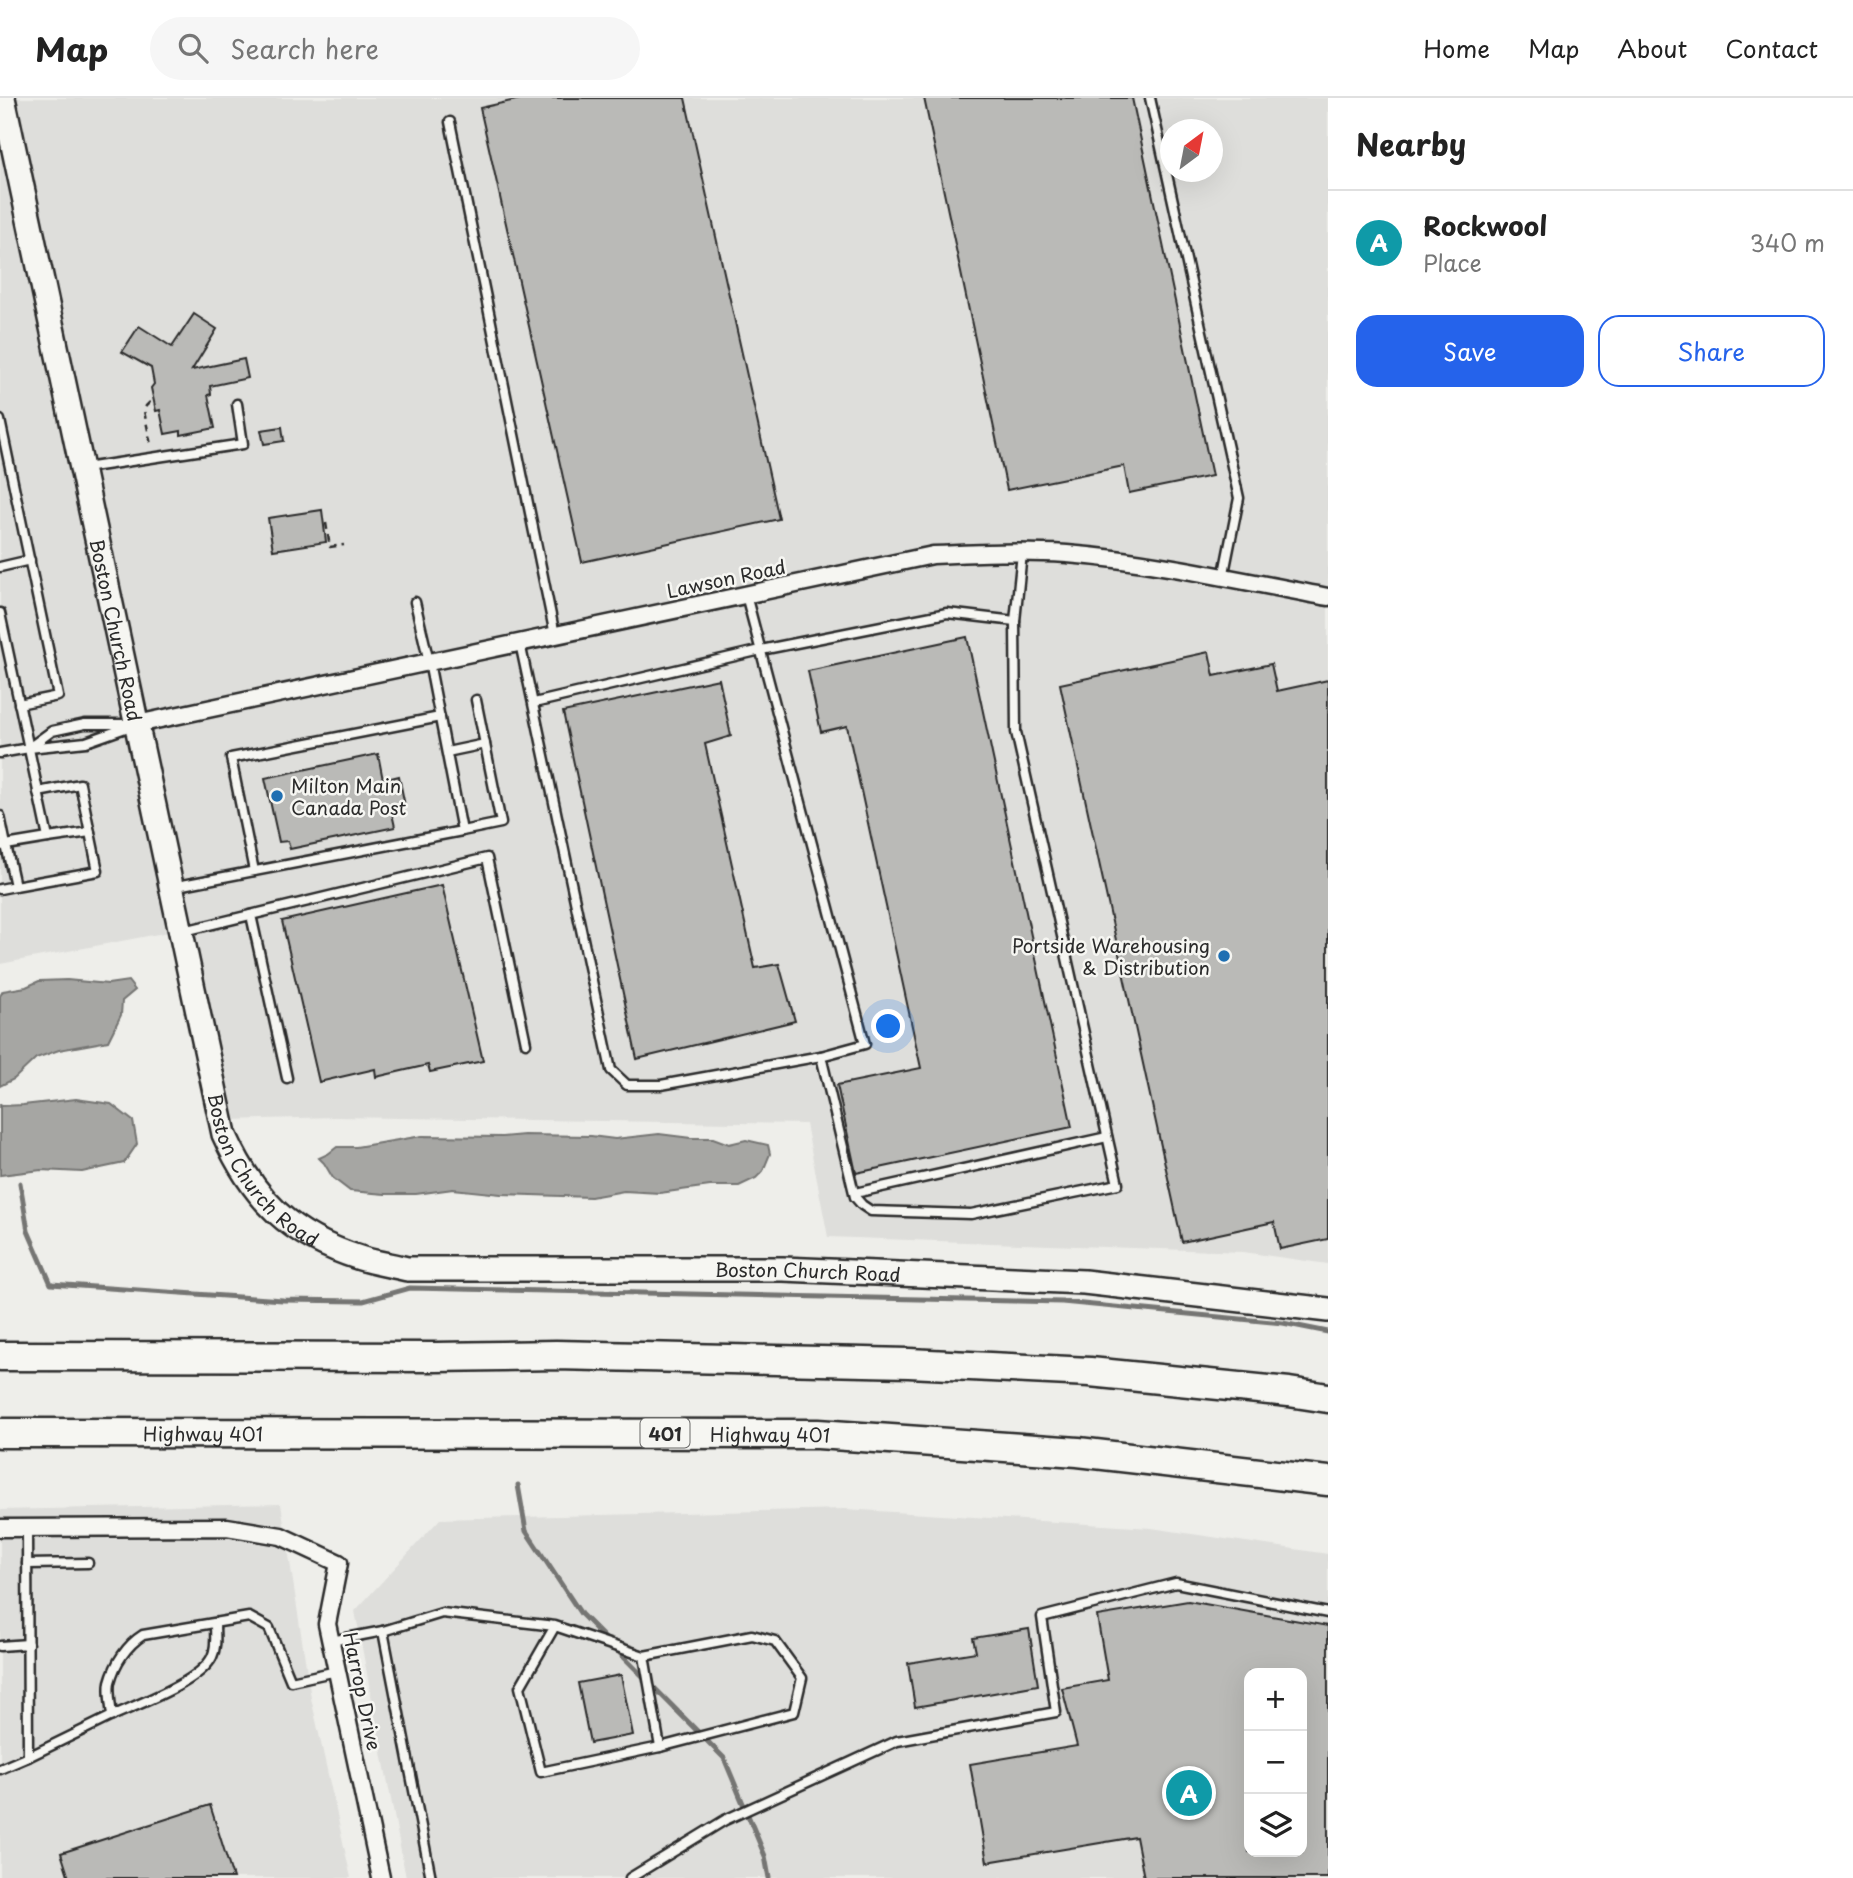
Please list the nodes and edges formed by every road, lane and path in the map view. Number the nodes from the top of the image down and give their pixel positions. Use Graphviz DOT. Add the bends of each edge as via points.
graph roads {
  1 [pos="3,98"];
  2 [pos="1150,98"];
  3 [pos="450,122"];
  4 [pos="150,402"];
  5 [pos="237,404"];
  6 [pos="0,420"];
  7 [pos="153,457"];
  8 [pos="83,468"];
  9 [pos="326,523"];
  10 [pos="344,545"];
  11 [pos="1022,553"];
  12 [pos="30,560"];
  13 [pos="0,567"];
  14 [pos="1223,578"];
  15 [pos="746,595"];
  16 [pos="1328,597"];
  17 [pos="415,602"];
  18 [pos="0,613"];
  19 [pos="1015,621"];
  20 [pos="555,635"];
  21 [pos="520,643"];
  22 [pos="761,650"];
  23 [pos="429,662"];
  24 [pos="476,700"];
  25 [pos="19,704"];
  26 [pos="534,704"];
  27 [pos="440,717"];
  28 [pos="137,724"];
  29 [pos="485,744"];
  30 [pos="29,748"];
  31 [pos="447,752"];
  32 [pos="0,753"];
  33 [pos="38,792"];
  34 [pos="0,816"];
  35 [pos="462,831"];
  36 [pos="90,832"];
  37 [pos="48,838"];
  38 [pos="3,846"];
  39 [pos="254,871"];
  40 [pos="15,886"];
  41 [pos="172,887"];
  42 [pos="0,889"];
  43 [pos="251,915"];
  44 [pos="181,932"];
  45 [pos="526,1043"];
  46 [pos="821,1056"];
  47 [pos="287,1078"];
  48 [pos="1107,1138"];
  49 [pos="855,1193"];
  50 [pos="1328,1310"];
  51 [pos="0,1356"];
  52 [pos="1328,1398"];
  53 [pos="0,1433"];
  54 [pos="1328,1481"];
  55 [pos="0,1528"];
  56 [pos="27,1528"];
  57 [pos="88,1563"];
  58 [pos="27,1564"];
  59 [pos="1328,1613"];
  60 [pos="215,1624"];
  61 [pos="555,1626"];
  62 [pos="383,1630"];
  63 [pos="331,1641"];
  64 [pos="28,1644"];
  65 [pos="0,1646"];
  66 [pos="644,1656"];
  67 [pos="337,1671"];
  68 [pos="112,1716"];
  69 [pos="660,1747"];
  70 [pos="28,1757"];
  71 [pos="0,1769"];
  72 [pos="381,1878"];
  73 [pos="431,1878"];
  74 [pos="630,1878"];
  1 -- 8 [label="street, Boston Church Road" via="12,159"];
  2 -- 14 [label="lane" via="1239,498"];
  3 -- 20 [label="lane"];
  4 -- 7 [label="path" via="144,411"];
  5 -- 7 [label="lane" via="243,444"];
  6 -- 12 [label="lane"];
  7 -- 8 [label="lane"];
  8 -- 28 [label="street, Boston Church Road"];
  9 -- 10 [label="path" via="330,547"];
  11 -- 14 [label="street, Lawson Road" via="1141,563"];
  11 -- 15 [label="street, Lawson Road" via="933,555"];
  11 -- 19 [label="lane"];
  12 -- 13 [label="lane"];
  12 -- 25 [label="lane" via="58,696"];
  14 -- 16 [label="street, Lawson Road"];
  15 -- 20 [label="street, Lawson Road"];
  15 -- 22 [label="lane"];
  17 -- 23 [label="lane"];
  18 -- 25 [label="lane"];
  19 -- 22 [label="lane" via="947,613"];
  19 -- 48 [label="lane" via="1016,732"];
  20 -- 21 [label="street, Lawson Road"];
  21 -- 23 [label="street, Lawson Road"];
  21 -- 26 [label="lane"];
  22 -- 26 [label="lane"];
  22 -- 46 [label="lane" via="865,1044"];
  23 -- 27 [label="lane"];
  23 -- 28 [label="street, Lawson Road"];
  24 -- 29 [label="lane"];
  25 -- 30 [label="lane"];
  26 -- 46 [label="lane" via="611,1070 627,1085 661,1085"];
  27 -- 31 [label="lane"];
  27 -- 39 [label="lane" via="231,758"];
  28 -- 30 [label="lane" via="86,742"];
  28 -- 30 [label="lane" via="85,724 52,731"];
  28 -- 41 [label="street, Boston Church Road"];
  29 -- 31 [label="lane"];
  29 -- 35 [label="lane" via="501,823"];
  30 -- 32 [label="lane"];
  30 -- 33 [label="lane"];
  31 -- 35 [label="lane"];
  33 -- 36 [label="lane" via="80,784"];
  33 -- 37 [label="lane"];
  34 -- 38 [label="lane"];
  35 -- 39 [label="lane"];
  36 -- 37 [label="lane"];
  36 -- 40 [label="lane" via="97,871"];
  37 -- 38 [label="lane"];
  38 -- 40 [label="lane"];
  39 -- 41 [label="lane"];
  40 -- 42 [label="lane"];
  41 -- 44 [label="street, Boston Church Road"];
  43 -- 44 [label="lane"];
  43 -- 45 [label="lane" via="487,858"];
  43 -- 47 [label="lane"];
  44 -- 50 [label="street, Boston Church Road" via="224,1134 237,1162 270,1207 294,1227 362,1259 407,1269 783,1269 1084,1282"];
  46 -- 49 [label="lane"];
  48 -- 49 [label="lane"];
  48 -- 49 [label="lane" via="1118,1184 971,1214 871,1211"];
  51 -- 52 [label="highway" via="556,1355 909,1363 1090,1372"];
  53 -- 54 [label="highway, Highway 401 / 401" via="818,1434 1078,1452"];
  55 -- 56 [label="street, Harrop Drive"];
  56 -- 58 [label="lane"];
  56 -- 63 [label="street, Harrop Drive" via="227,1527 281,1536 340,1563 327,1624"];
  57 -- 58 [label="lane"];
  58 -- 64 [label="lane"];
  59 -- 74 [label="lane" via="1176,1583 1042,1617 1056,1712 897,1741 725,1820"];
  60 -- 67 [label="lane" via="249,1617 269,1628 291,1681"];
  60 -- 68 [label="lane" via="216,1645 205,1668"];
  60 -- 68 [label="lane" via="144,1635 132,1642 110,1683"];
  61 -- 62 [label="lane" via="442,1613"];
  61 -- 66 [label="lane"];
  61 -- 69 [label="lane" via="520,1687 541,1772"];
  62 -- 63 [label="lane"];
  62 -- 73 [label="lane"];
  63 -- 67 [label="street, Harrop Drive"];
  64 -- 65 [label="lane"];
  64 -- 70 [label="lane"];
  66 -- 69 [label="lane"];
  66 -- 69 [label="lane" via="752,1635 775,1641 802,1678 794,1713"];
  67 -- 72 [label="street, Harrop Drive"];
  68 -- 70 [label="lane"];
  70 -- 71 [label="lane"];
}
